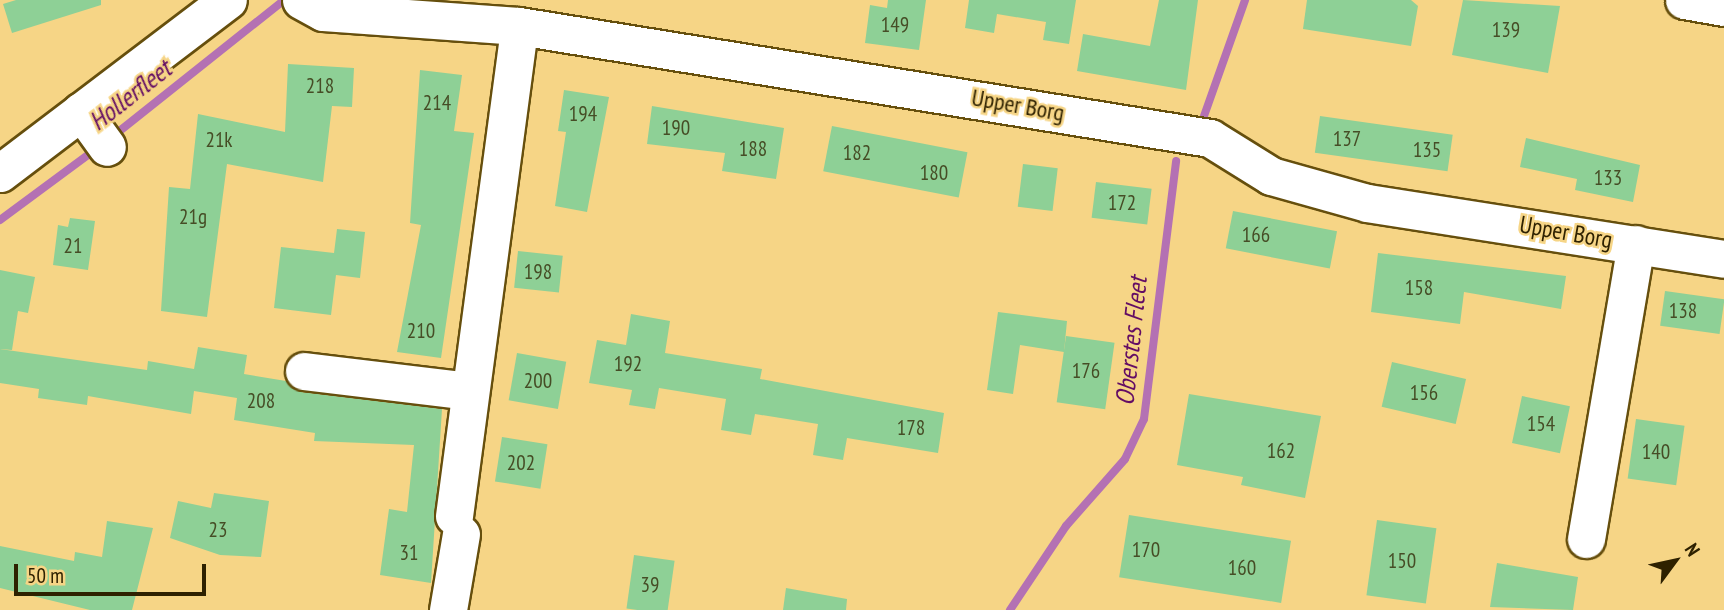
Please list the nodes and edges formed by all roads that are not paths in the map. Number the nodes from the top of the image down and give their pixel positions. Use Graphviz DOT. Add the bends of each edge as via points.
graph roads {
  1 [pos="228,0"];
  2 [pos="301,0"];
  3 [pos="1684,0"];
  4 [pos="1724,7"];
  5 [pos="519,26"];
  6 [pos="0,173"];
  7 [pos="1636,244"];
  8 [pos="1724,259"];
  9 [pos="304,371"];
  10 [pos="469,391"];
  11 [pos="1586,539"];
  12 [pos="448,610"];
  1 -- 6 [label="street" via="96,132"];
  2 -- 5 [label="street, Upper Borg" via="349,16"];
  3 -- 4 [label="street"];
  5 -- 7 [label="street, Upper Borg" via="1210,138 1271,176 1367,203"];
  5 -- 10 [label="street"];
  7 -- 8 [label="street, Upper Borg"];
  7 -- 11 [label="street"];
  9 -- 10 [label="street"];
  10 -- 12 [label="street"];
}
